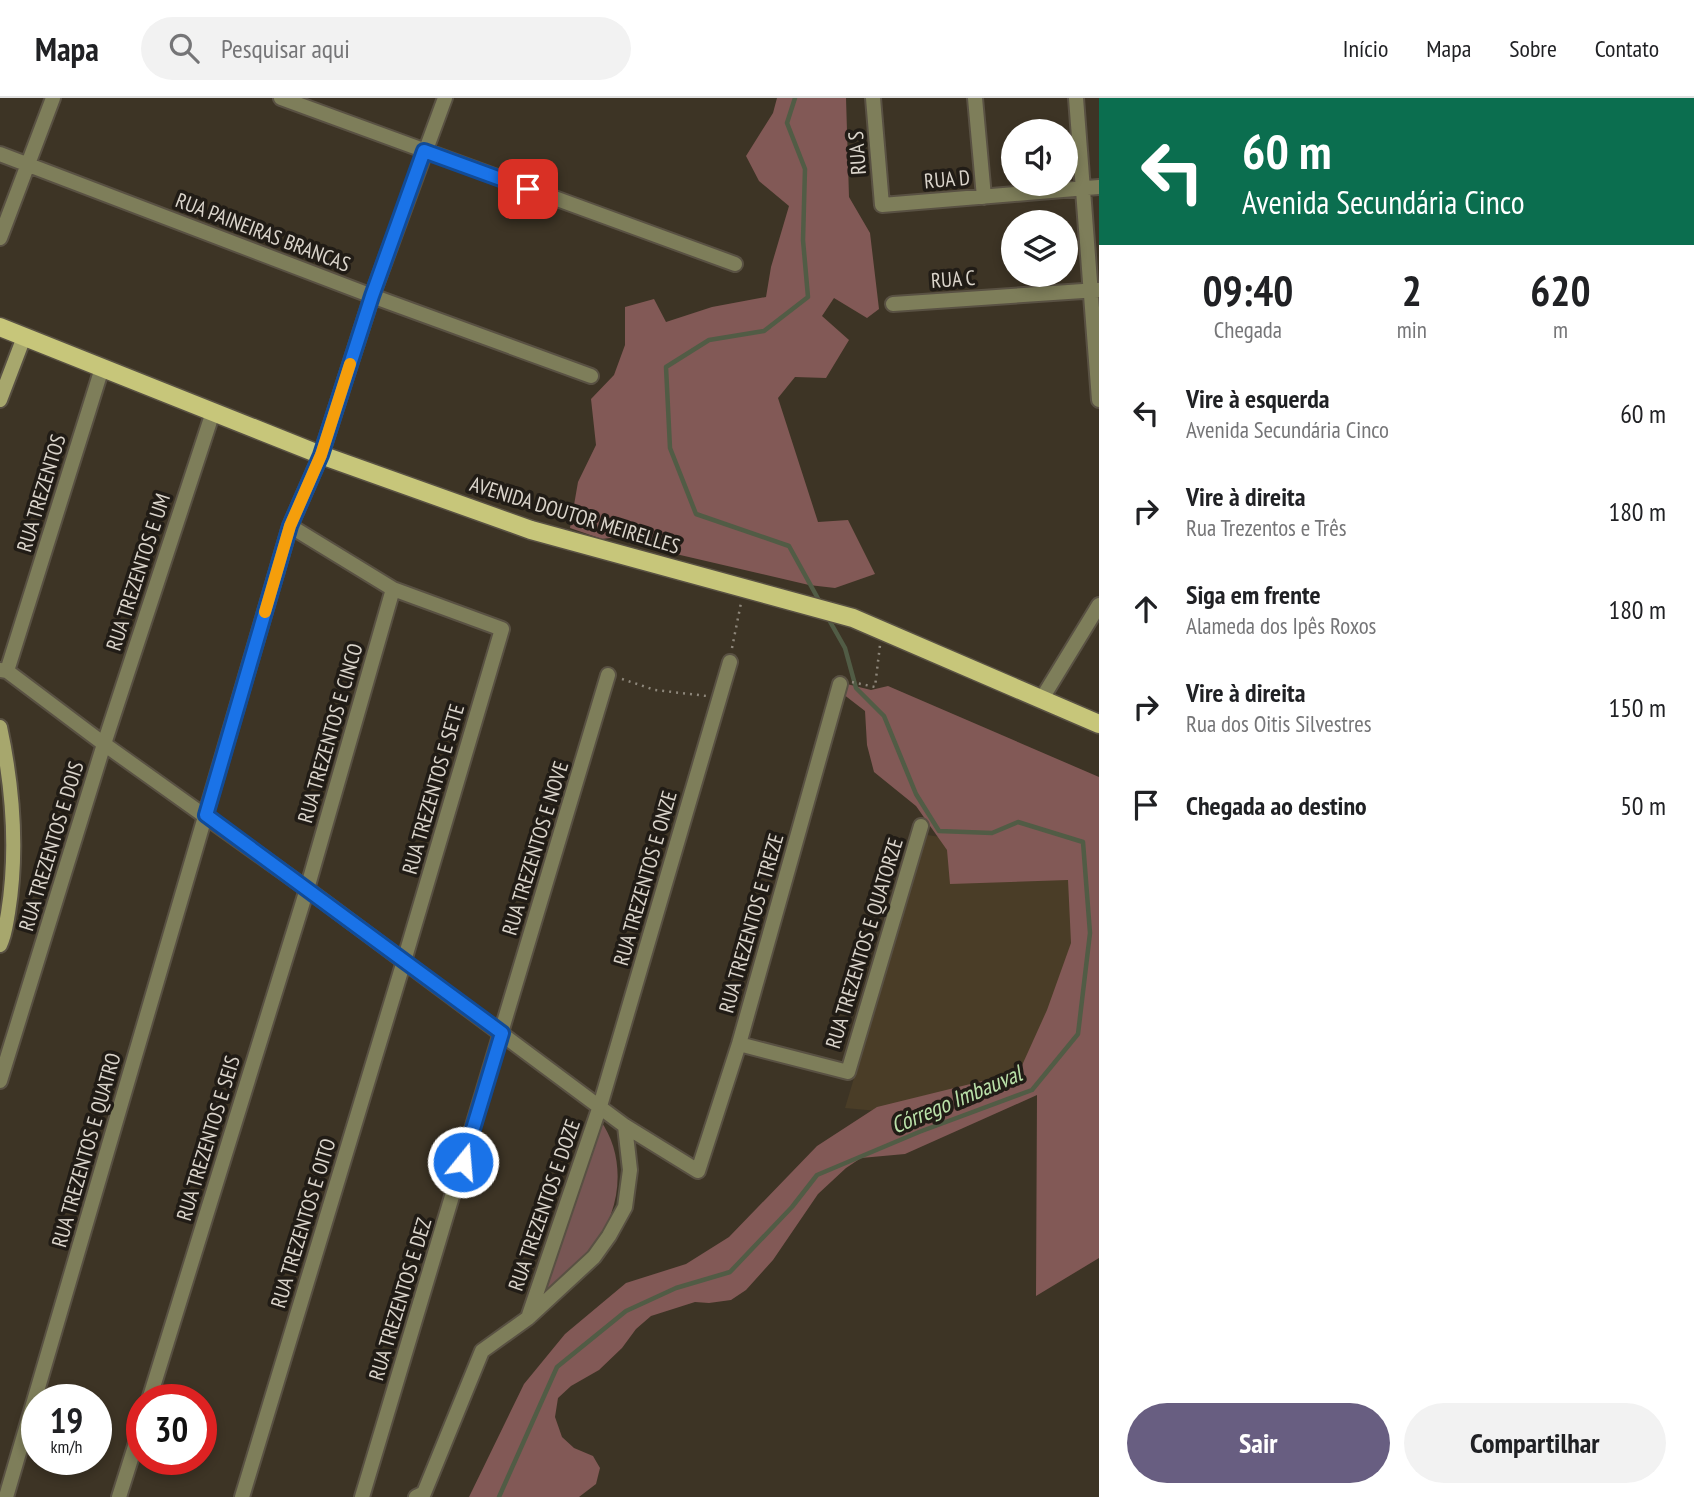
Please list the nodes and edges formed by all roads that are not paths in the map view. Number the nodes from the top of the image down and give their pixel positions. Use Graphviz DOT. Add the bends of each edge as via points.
graph roads {
  1 [pos="53,98"];
  2 [pos="281,98"];
  3 [pos="445,98"];
  4 [pos="873,98"];
  5 [pos="975,98"];
  6 [pos="1076,98"];
  7 [pos="424,151"];
  8 [pos="0,154"];
  9 [pos="28,164"];
  10 [pos="1099,187"];
  11 [pos="1083,188"];
  12 [pos="984,197"];
  13 [pos="882,205"];
  14 [pos="0,238"];
  15 [pos="736,264"];
  16 [pos="1095,290"];
  17 [pos="372,296"];
  18 [pos="893,304"];
  19 [pos="0,327"];
  20 [pos="24,337"];
  21 [pos="102,368"];
  22 [pos="591,376"];
  23 [pos="1099,389"];
  24 [pos="0,400"];
  25 [pos="1099,400"];
  26 [pos="212,412"];
  27 [pos="321,455"];
  28 [pos="290,526"];
  29 [pos="393,589"];
  30 [pos="1099,605"];
  31 [pos="730,662"];
  32 [pos="4,670"];
  33 [pos="608,675"];
  34 [pos="844,683"];
  35 [pos="1041,699"];
  36 [pos="1099,724"];
  37 [pos="0,727"];
  38 [pos="104,744"];
  39 [pos="206,815"];
  40 [pos="921,826"];
  41 [pos="307,888"];
  42 [pos="0,945"];
  43 [pos="404,961"];
  44 [pos="502,1033"];
  45 [pos="739,1044"];
  46 [pos="0,1081"];
  47 [pos="600,1106"];
  48 [pos="625,1126"];
  49 [pos="527,1318"];
  50 [pos="154,1384"];
  51 [pos="126,1475"];
  52 [pos="6,1497"];
  53 [pos="119,1497"];
  54 [pos="242,1497"];
  55 [pos="362,1497"];
  56 [pos="416,1497"];
  1 -- 9 [label="street"];
  2 -- 7 [label="street"];
  3 -- 7 [label="street, RUA TREZENTOS E QUATRO"];
  4 -- 13 [label="street, RUA S"];
  5 -- 12 [label="street"];
  6 -- 11 [label="street"];
  7 -- 15 [label="street"];
  7 -- 17 [label="street, RUA TREZENTOS E QUATRO"];
  8 -- 9 [label="street, RUA PAINEIRAS BRANCAS"];
  9 -- 14 [label="street"];
  9 -- 17 [label="street, RUA PAINEIRAS BRANCAS"];
  10 -- 11 [label="street, RUA D"];
  11 -- 12 [label="street, RUA D"];
  11 -- 16 [label="street"];
  12 -- 13 [label="street, RUA D"];
  16 -- 18 [label="street, RUA C"];
  16 -- 23 [label="street"];
  17 -- 22 [label="street, RUA PAINEIRAS BRANCAS"];
  17 -- 27 [label="street, RUA TREZENTOS E QUATRO"];
  19 -- 20 [label="main road, AVENIDA DOUTOR MEIRELLES"];
  20 -- 21 [label="main road, AVENIDA DOUTOR MEIRELLES"];
  20 -- 24 [label="street"];
  21 -- 26 [label="main road, AVENIDA DOUTOR MEIRELLES"];
  21 -- 32 [label="street, RUA TREZENTOS"];
  23 -- 25 [label="street"];
  26 -- 27 [label="main road, AVENIDA DOUTOR MEIRELLES"];
  26 -- 38 [label="street, RUA TREZENTOS E UM"];
  27 -- 28 [label="street, RUA TREZENTOS E QUATRO"];
  27 -- 35 [label="main road, AVENIDA DOUTOR MEIRELLES" via="531,530 853,618"];
  28 -- 29 [label="street"];
  28 -- 39 [label="street, RUA TREZENTOS E QUATRO"];
  29 -- 41 [label="street, RUA TREZENTOS E CINCO"];
  29 -- 43 [label="street, RUA TREZENTOS E SETE" via="502,628"];
  30 -- 35 [label="street"];
  31 -- 47 [label="street, RUA TREZENTOS E ONZE"];
  32 -- 38 [label="street"];
  33 -- 44 [label="street, RUA TREZENTOS E NOVE"];
  34 -- 45 [label="street, RUA TREZENTOS E TREZE"];
  35 -- 36 [label="main road, AVENIDA DOUTOR MEIRELLES"];
  37 -- 42 [label="street" via="13,830 13,881"];
  38 -- 39 [label="street"];
  38 -- 46 [label="street, RUA TREZENTOS E DOIS"];
  39 -- 41 [label="street"];
  39 -- 52 [label="street, RUA TREZENTOS E QUATRO"];
  40 -- 45 [label="street, RUA TREZENTOS E QUATORZE" via="848,1072"];
  41 -- 43 [label="street"];
  41 -- 50 [label="street, RUA TREZENTOS E SEIS"];
  43 -- 44 [label="street"];
  43 -- 54 [label="street, RUA TREZENTOS E OITO"];
  44 -- 47 [label="street"];
  44 -- 55 [label="street, RUA TREZENTOS E DEZ"];
  45 -- 48 [label="street, RUA TREZENTOS E TREZE" via="698,1171"];
  47 -- 48 [label="street"];
  47 -- 49 [label="street, RUA TREZENTOS E DOZE"];
  48 -- 49 [label="street" via="630,1170 625,1207 594,1257"];
  49 -- 56 [label="street" via="482,1351 425,1493"];
  51 -- 53 [label="street"];
}
